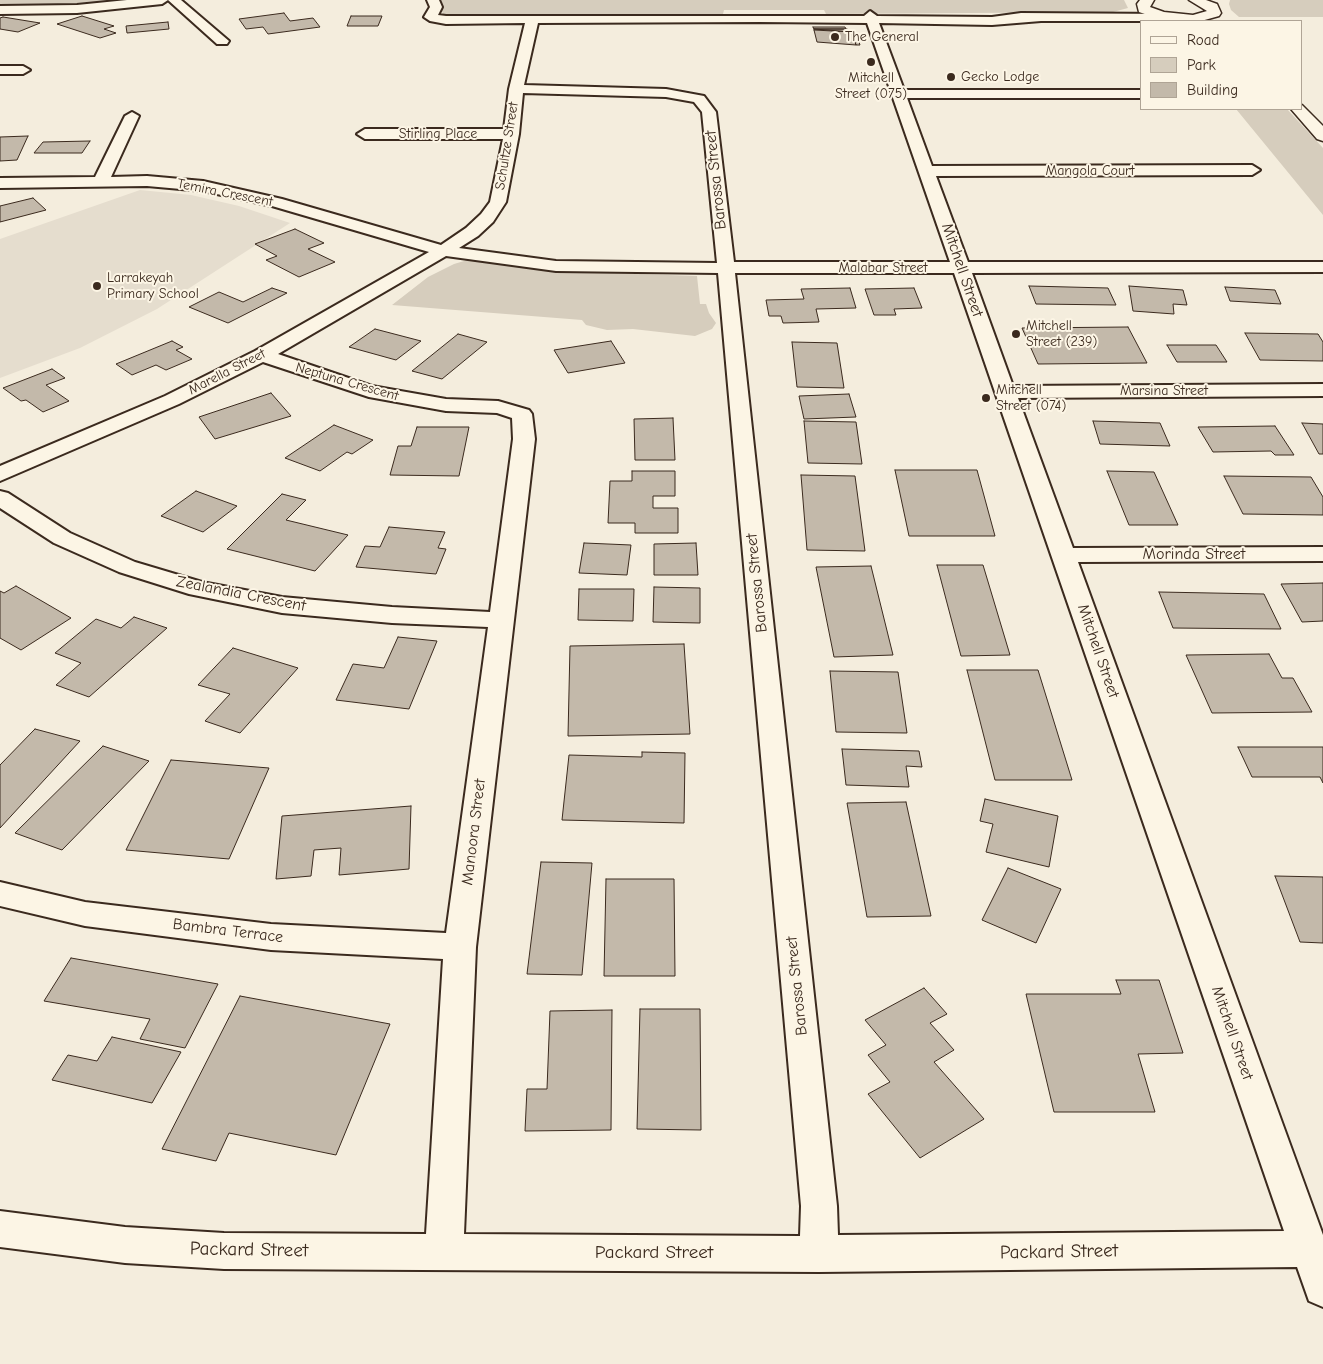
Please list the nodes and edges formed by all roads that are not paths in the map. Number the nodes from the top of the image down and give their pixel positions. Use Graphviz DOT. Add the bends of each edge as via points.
graph roads {
  1 [pos="162,0"];
  2 [pos="174,0"];
  3 [pos="433,0"];
  4 [pos="1195,0"];
  5 [pos="1144,3"];
  6 [pos="0,10"];
  7 [pos="1216,10"];
  8 [pos="867,14"];
  9 [pos="760,18"];
  10 [pos="1113,18"];
  11 [pos="1178,19"];
  12 [pos="532,20"];
  13 [pos="222,41"];
  14 [pos="0,70"];
  15 [pos="24,70"];
  16 [pos="516,88"];
  17 [pos="897,94"];
  18 [pos="1140,94"];
  19 [pos="1300,110"];
  20 [pos="132,116"];
  21 [pos="365,134"];
  22 [pos="511,134"];
  23 [pos="1323,136"];
  24 [pos="1252,170"];
  25 [pos="927,171"];
  26 [pos="101,180"];
  27 [pos="0,183"];
  28 [pos="444,251"];
  29 [pos="1323,267"];
  30 [pos="726,268"];
  31 [pos="961,268"];
  32 [pos="262,355"];
  33 [pos="1323,390"];
  34 [pos="1004,392"];
  35 [pos="522,414"];
  36 [pos="0,474"];
  37 [pos="0,498"];
  38 [pos="1064,554"];
  39 [pos="1323,554"];
  40 [pos="501,620"];
  41 [pos="0,894"];
  42 [pos="460,947"];
  43 [pos="0,1229"];
  44 [pos="1309,1249"];
  45 [pos="444,1252"];
  46 [pos="819,1254"];
  47 [pos="1323,1288"];
  1 -- 6 [label="street" via="77,9"];
  2 -- 13 [label="street"];
  3 -- 12 [label="street" via="436,6 430,17 446,20"];
  4 -- 7 [label="street"];
  5 -- 10 [label="street" via="1139,15"];
  5 -- 11 [label="street" via="1154,14"];
  7 -- 11 [label="street" via="1200,19"];
  8 -- 9 [label="street"];
  8 -- 9 [label="street"];
  8 -- 10 [label="street" via="992,21"];
  8 -- 17 [label="street, Mitchell Street"];
  9 -- 12 [label="street"];
  10 -- 11 [label="street"];
  12 -- 16 [label="street, Schultze Street"];
  14 -- 15 [label="street"];
  16 -- 22 [label="street, Schultze Street"];
  16 -- 30 [label="street, Barossa Street" via="666,93 699,99 709,112"];
  17 -- 18 [label="street"];
  17 -- 25 [label="street, Mitchell Street"];
  19 -- 23 [label="street"];
  20 -- 26 [label="street"];
  21 -- 22 [label="street, Stirling Place"];
  22 -- 28 [label="street, Schultze Street" via="498,202 472,232"];
  24 -- 25 [label="street, Mangola Court"];
  25 -- 31 [label="street, Mitchell Street"];
  26 -- 27 [label="street, Temira Crescent"];
  26 -- 28 [label="street, Temira Crescent" via="176,183 231,191"];
  28 -- 30 [label="street, Malabar Street" via="556,266"];
  28 -- 32 [label="street, Marella Street"];
  29 -- 31 [label="street, Malabar Street"];
  30 -- 31 [label="street, Malabar Street"];
  30 -- 46 [label="street, Barossa Street" via="819,1206"];
  31 -- 34 [label="street, Mitchell Street"];
  32 -- 35 [label="street, Neptuna Crescent" via="369,391 446,406 498,407"];
  32 -- 36 [label="street, Marella Street" via="172,400"];
  33 -- 34 [label="street, Marsina Street"];
  34 -- 38 [label="street, Mitchell Street"];
  35 -- 40 [label="street, Manoora Street" via="524,439"];
  37 -- 40 [label="street, Zealandia Crescent" via="62,538 127,567 198,589 282,605"];
  38 -- 39 [label="street, Morinda Street"];
  38 -- 44 [label="street, Mitchell Street"];
  40 -- 42 [label="street, Manoora Street"];
  41 -- 42 [label="street, Bambra Terrace" via="85,914 271,938"];
  42 -- 45 [label="street, Manoora Street"];
  43 -- 45 [label="street, Packard Street" via="125,1245 224,1252"];
  44 -- 46 [label="street, Packard Street"];
  44 -- 47 [label="street, Mitchell Street"];
  45 -- 46 [label="street, Packard Street"];
}
